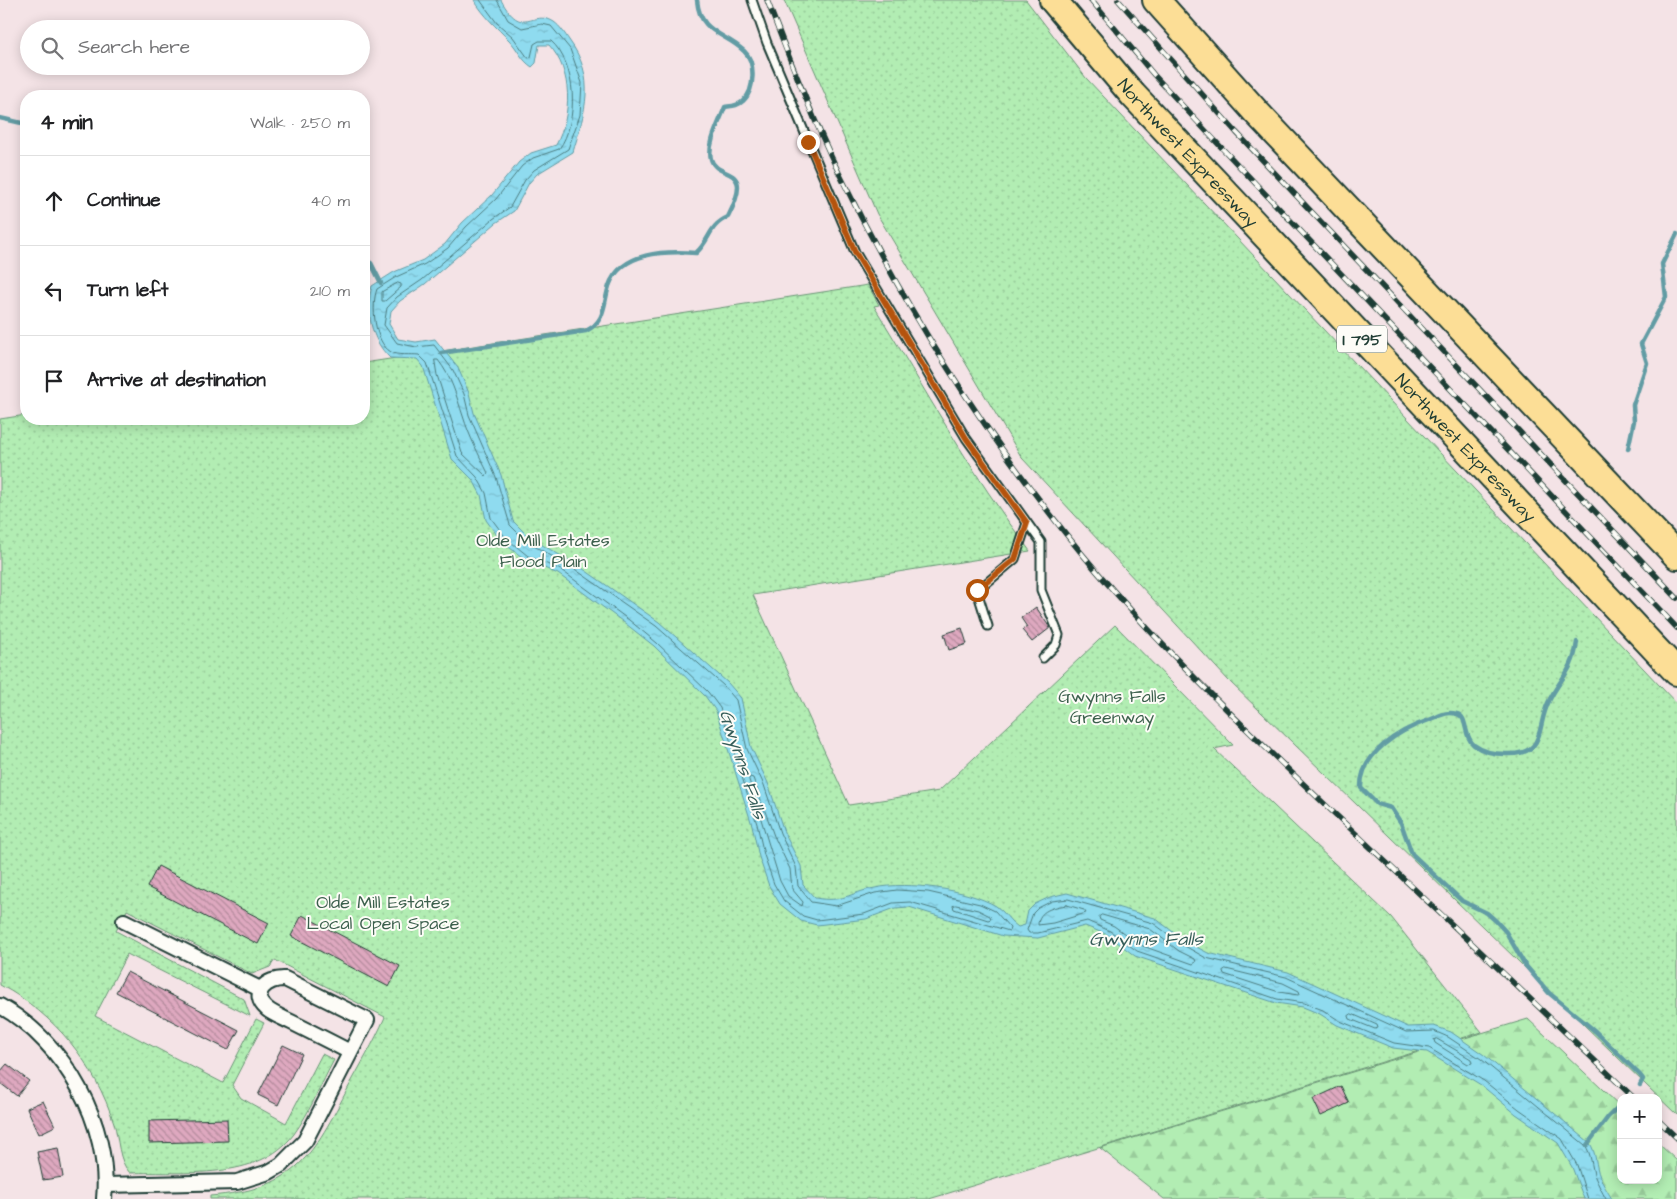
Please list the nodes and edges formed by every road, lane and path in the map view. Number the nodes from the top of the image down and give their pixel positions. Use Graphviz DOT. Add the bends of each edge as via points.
graph roads {
  1 [pos="752,0"];
  2 [pos="1053,0"];
  3 [pos="1156,0"];
  4 [pos="1027,523"];
  5 [pos="1677,556"];
  6 [pos="988,626"];
  7 [pos="1043,658"];
  8 [pos="1677,672"];
  9 [pos="124,920"];
  10 [pos="260,989"];
  11 [pos="0,1006"];
  12 [pos="350,1052"];
  13 [pos="105,1185"];
  14 [pos="104,1199"];
  1 -- 4 [label="lane" via="855,252 966,438"];
  2 -- 8 [label="highway, Northwest Expressway / I 795" via="1133,95"];
  3 -- 5 [label="highway" via="1257,113"];
  4 -- 6 [label="lane" via="1015,559 977,590"];
  4 -- 7 [label="lane" via="1041,542 1041,590 1059,635 1056,645"];
  9 -- 10 [label="street"];
  10 -- 12 [label="street" via="259,996 268,1010"];
  10 -- 12 [label="street" via="274,979 285,979 367,1020"];
  11 -- 13 [label="street" via="26,1024 50,1047 83,1095 102,1154"];
  12 -- 13 [label="street" via="305,1141 281,1165 237,1182"];
  13 -- 14 [label="street"];
}
